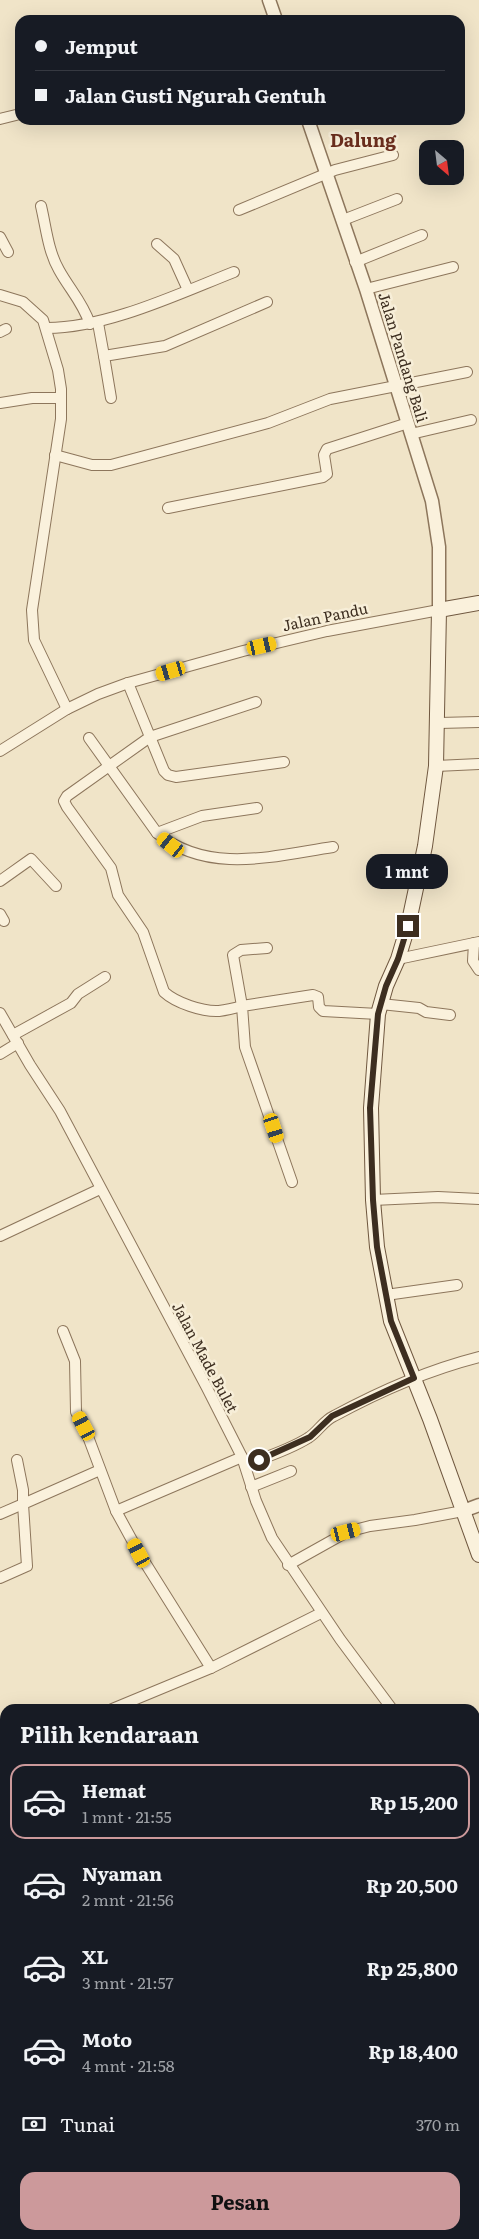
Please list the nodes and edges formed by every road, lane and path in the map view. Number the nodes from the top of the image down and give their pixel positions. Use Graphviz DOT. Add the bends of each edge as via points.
graph roads {
  1 [pos="269,0"];
  2 [pos="274,15"];
  3 [pos="15,115"];
  4 [pos="0,119"];
  5 [pos="310,125"];
  6 [pos="394,155"];
  7 [pos="326,175"];
  8 [pos="397,198"];
  9 [pos="41,206"];
  10 [pos="239,210"];
  11 [pos="343,220"];
  12 [pos="422,235"];
  13 [pos="0,237"];
  14 [pos="157,244"];
  15 [pos="8,252"];
  16 [pos="356,262"];
  17 [pos="453,268"];
  18 [pos="234,272"];
  19 [pos="366,289"];
  20 [pos="188,290"];
  21 [pos="0,295"];
  22 [pos="268,302"];
  23 [pos="94,323"];
  24 [pos="47,328"];
  25 [pos="104,356"];
  26 [pos="468,372"];
  27 [pos="396,386"];
  28 [pos="60,398"];
  29 [pos="111,398"];
  30 [pos="0,403"];
  31 [pos="471,420"];
  32 [pos="409,429"];
  33 [pos="55,455"];
  34 [pos="168,508"];
  35 [pos="479,603"];
  36 [pos="439,612"];
  37 [pos="128,683"];
  38 [pos="256,702"];
  39 [pos="67,708"];
  40 [pos="479,722"];
  41 [pos="439,723"];
  42 [pos="150,737"];
  43 [pos="89,738"];
  44 [pos="0,752"];
  45 [pos="284,762"];
  46 [pos="479,764"];
  47 [pos="108,765"];
  48 [pos="436,766"];
  49 [pos="257,808"];
  50 [pos="157,833"];
  51 [pos="333,847"];
  52 [pos="0,881"];
  53 [pos="56,886"];
  54 [pos="477,942"];
  55 [pos="267,948"];
  56 [pos="398,959"];
  57 [pos="479,970"];
  58 [pos="104,978"];
  59 [pos="242,1006"];
  60 [pos="379,1009"];
  61 [pos="0,1013"];
  62 [pos="450,1015"];
  63 [pos="15,1039"];
  64 [pos="0,1054"];
  65 [pos="292,1182"];
  66 [pos="100,1189"];
  67 [pos="479,1199"];
  68 [pos="373,1200"];
  69 [pos="0,1236"];
  70 [pos="457,1284"];
  71 [pos="386,1295"];
  72 [pos="63,1331"];
  73 [pos="479,1357"];
  74 [pos="414,1378"];
  75 [pos="16,1460"];
  76 [pos="243,1461"];
  77 [pos="100,1470"];
  78 [pos="291,1471"];
  79 [pos="251,1487"];
  80 [pos="23,1504"];
  81 [pos="479,1505"];
  82 [pos="116,1511"];
  83 [pos="463,1511"];
  84 [pos="0,1514"];
  85 [pos="479,1555"];
  86 [pos="288,1565"];
  87 [pos="0,1578"];
  88 [pos="321,1613"];
  89 [pos="211,1668"];
  90 [pos="124,1704"];
  91 [pos="388,1704"];
  1 -- 2 [label="street"];
  3 -- 4 [label="street"];
  5 -- 7 [label="street, Jalan Pandang Bali"];
  6 -- 7 [label="street"];
  7 -- 10 [label="street"];
  7 -- 11 [label="street, Jalan Pandang Bali"];
  8 -- 11 [label="street"];
  9 -- 23 [label="street" via="53,256"];
  11 -- 16 [label="street, Jalan Pandang Bali"];
  12 -- 16 [label="street"];
  13 -- 15 [label="street"];
  14 -- 20 [label="street" via="174,259"];
  16 -- 19 [label="street, Jalan Pandang Bali"];
  17 -- 19 [label="street"];
  18 -- 20 [label="street"];
  19 -- 27 [label="street, Jalan Pandang Bali"];
  20 -- 23 [label="street"];
  21 -- 24 [label="street" via="23,302 40,316"];
  22 -- 25 [label="street" via="165,346"];
  23 -- 24 [label="street"];
  23 -- 25 [label="street"];
  24 -- 28 [label="street" via="58,370"];
  25 -- 29 [label="street"];
  26 -- 27 [label="street"];
  27 -- 32 [label="street, Jalan Pandang Bali"];
  27 -- 33 [label="street" via="319,402 268,423 111,465 92,465"];
  28 -- 30 [label="street"];
  28 -- 33 [label="street" via="61,419"];
  31 -- 32 [label="street"];
  32 -- 34 [label="street" via="330,448 324,452 327,472 323,477"];
  32 -- 36 [label="street, Jalan Pandang Bali" via="432,501 439,547"];
  33 -- 39 [label="street" via="32,610 32,635"];
  35 -- 36 [label="main road, Jalan Pandu"];
  36 -- 37 [label="street, Jalan Pandu" via="317,633"];
  36 -- 41 [label="main road"];
  37 -- 39 [label="street, Jalan Pandu"];
  37 -- 42 [label="street"];
  38 -- 42 [label="street"];
  39 -- 44 [label="street, Jalan Pandu"];
  40 -- 41 [label="street"];
  41 -- 48 [label="main road"];
  42 -- 45 [label="street" via="164,771 172,776"];
  42 -- 47 [label="street"];
  43 -- 47 [label="street"];
  46 -- 48 [label="street"];
  47 -- 50 [label="street"];
  47 -- 59 [label="street" via="67,796 65,803 111,868 118,895 142,932 164,992 174,999 207,1010"];
  48 -- 56 [label="main road" via="424,846"];
  49 -- 50 [label="street" via="202,816"];
  50 -- 51 [label="street" via="184,851 214,858 244,859"];
  52 -- 53 [label="street" via="31,859"];
  54 -- 56 [label="street"];
  54 -- 57 [label="street" via="473,961"];
  55 -- 59 [label="street" via="241,950 233,955"];
  56 -- 60 [label="main road"];
  58 -- 63 [label="street"];
  59 -- 60 [label="street" via="313,995 318,997 323,1010"];
  59 -- 65 [label="street" via="246,1047"];
  60 -- 62 [label="street" via="419,1008"];
  60 -- 68 [label="main road" via="371,1081"];
  61 -- 63 [label="street, Jalan Made Bulet"];
  63 -- 64 [label="street"];
  63 -- 66 [label="street, Jalan Made Bulet" via="60,1111"];
  66 -- 69 [label="street"];
  66 -- 76 [label="street, Jalan Made Bulet"];
  67 -- 68 [label="street"];
  68 -- 71 [label="main road"];
  70 -- 71 [label="street"];
  71 -- 74 [label="main road" via="391,1321"];
  72 -- 77 [label="street" via="75,1361 76,1412"];
  73 -- 74 [label="street"];
  74 -- 76 [label="street" via="332,1416 300,1443"];
  74 -- 83 [label="main road"];
  75 -- 80 [label="street"];
  76 -- 79 [label="street, Jalan Made Bulet"];
  76 -- 82 [label="street"];
  77 -- 80 [label="street"];
  77 -- 82 [label="street"];
  78 -- 79 [label="street"];
  79 -- 86 [label="street, Jalan Made Bulet" via="266,1526"];
  80 -- 84 [label="street"];
  80 -- 87 [label="street" via="27,1566"];
  81 -- 83 [label="street"];
  82 -- 89 [label="street"];
  83 -- 85 [label="main road"];
  83 -- 86 [label="street" via="346,1532"];
  86 -- 88 [label="street, Jalan Made Bulet"];
  88 -- 89 [label="street"];
  88 -- 91 [label="street, Jalan Made Bulet"];
  89 -- 90 [label="street"];
}
